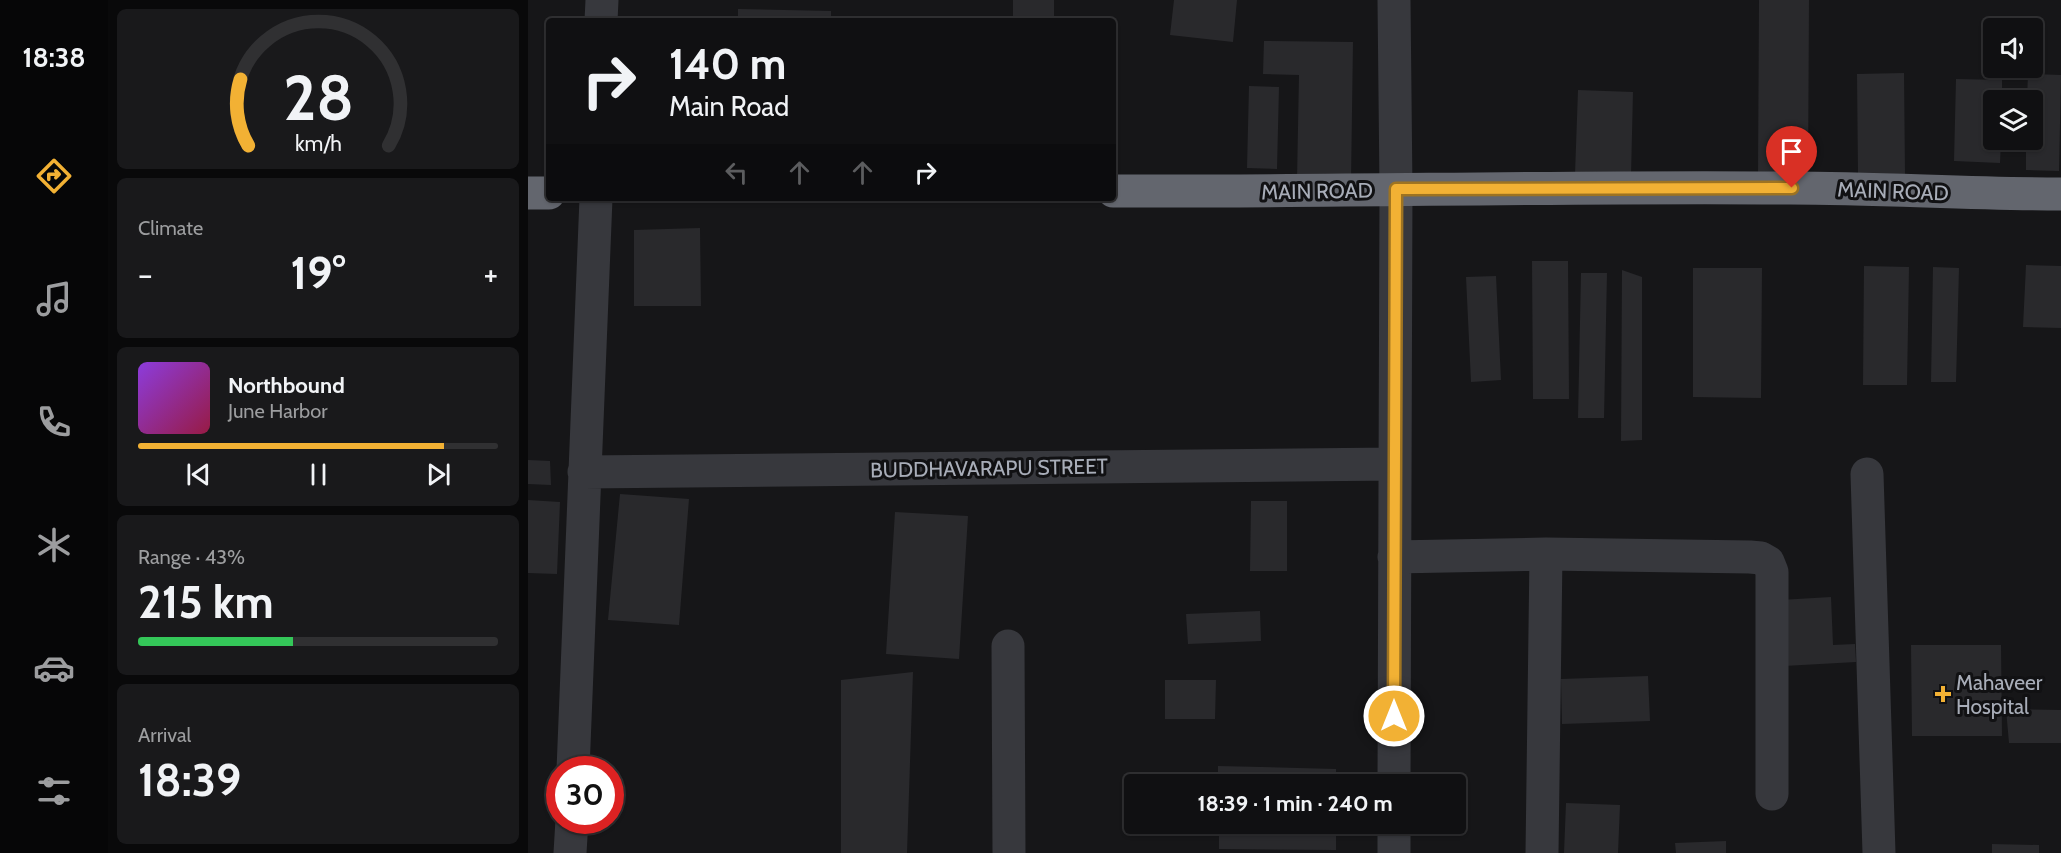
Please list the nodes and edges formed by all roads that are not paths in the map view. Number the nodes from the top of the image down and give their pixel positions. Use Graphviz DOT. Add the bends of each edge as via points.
graph roads {
  1 [pos="602,0"];
  2 [pos="1394,0"];
  3 [pos="601,18"];
  4 [pos="1396,189"];
  5 [pos="1116,191"];
  6 [pos="528,193"];
  7 [pos="546,193"];
  8 [pos="2061,194"];
  9 [pos="596,201"];
  10 [pos="1394,464"];
  11 [pos="584,472"];
  12 [pos="1867,474"];
  13 [pos="1546,554"];
  14 [pos="1394,557"];
  15 [pos="1008,646"];
  16 [pos="574,756"];
  17 [pos="1394,774"];
  18 [pos="1772,794"];
  19 [pos="571,834"];
  20 [pos="1394,834"];
  21 [pos="570,853"];
  22 [pos="1009,853"];
  23 [pos="1394,853"];
  24 [pos="1542,853"];
  25 [pos="1878,853"];
  1 -- 3 [label="street"];
  2 -- 4 [label="street"];
  4 -- 5 [label="highway, MAIN ROAD"];
  4 -- 8 [label="highway, MAIN ROAD" via="1792,188"];
  4 -- 10 [label="street"];
  6 -- 7 [label="highway"];
  9 -- 11 [label="street"];
  10 -- 11 [label="street, BUDDHAVARAPU STREET"];
  10 -- 14 [label="street"];
  11 -- 16 [label="street"];
  12 -- 25 [label="street"];
  13 -- 14 [label="street"];
  13 -- 18 [label="street" via="1750,557 1768,562 1772,572"];
  13 -- 24 [label="street"];
  14 -- 17 [label="street"];
  15 -- 22 [label="street"];
  19 -- 21 [label="street"];
  20 -- 23 [label="street"];
}
